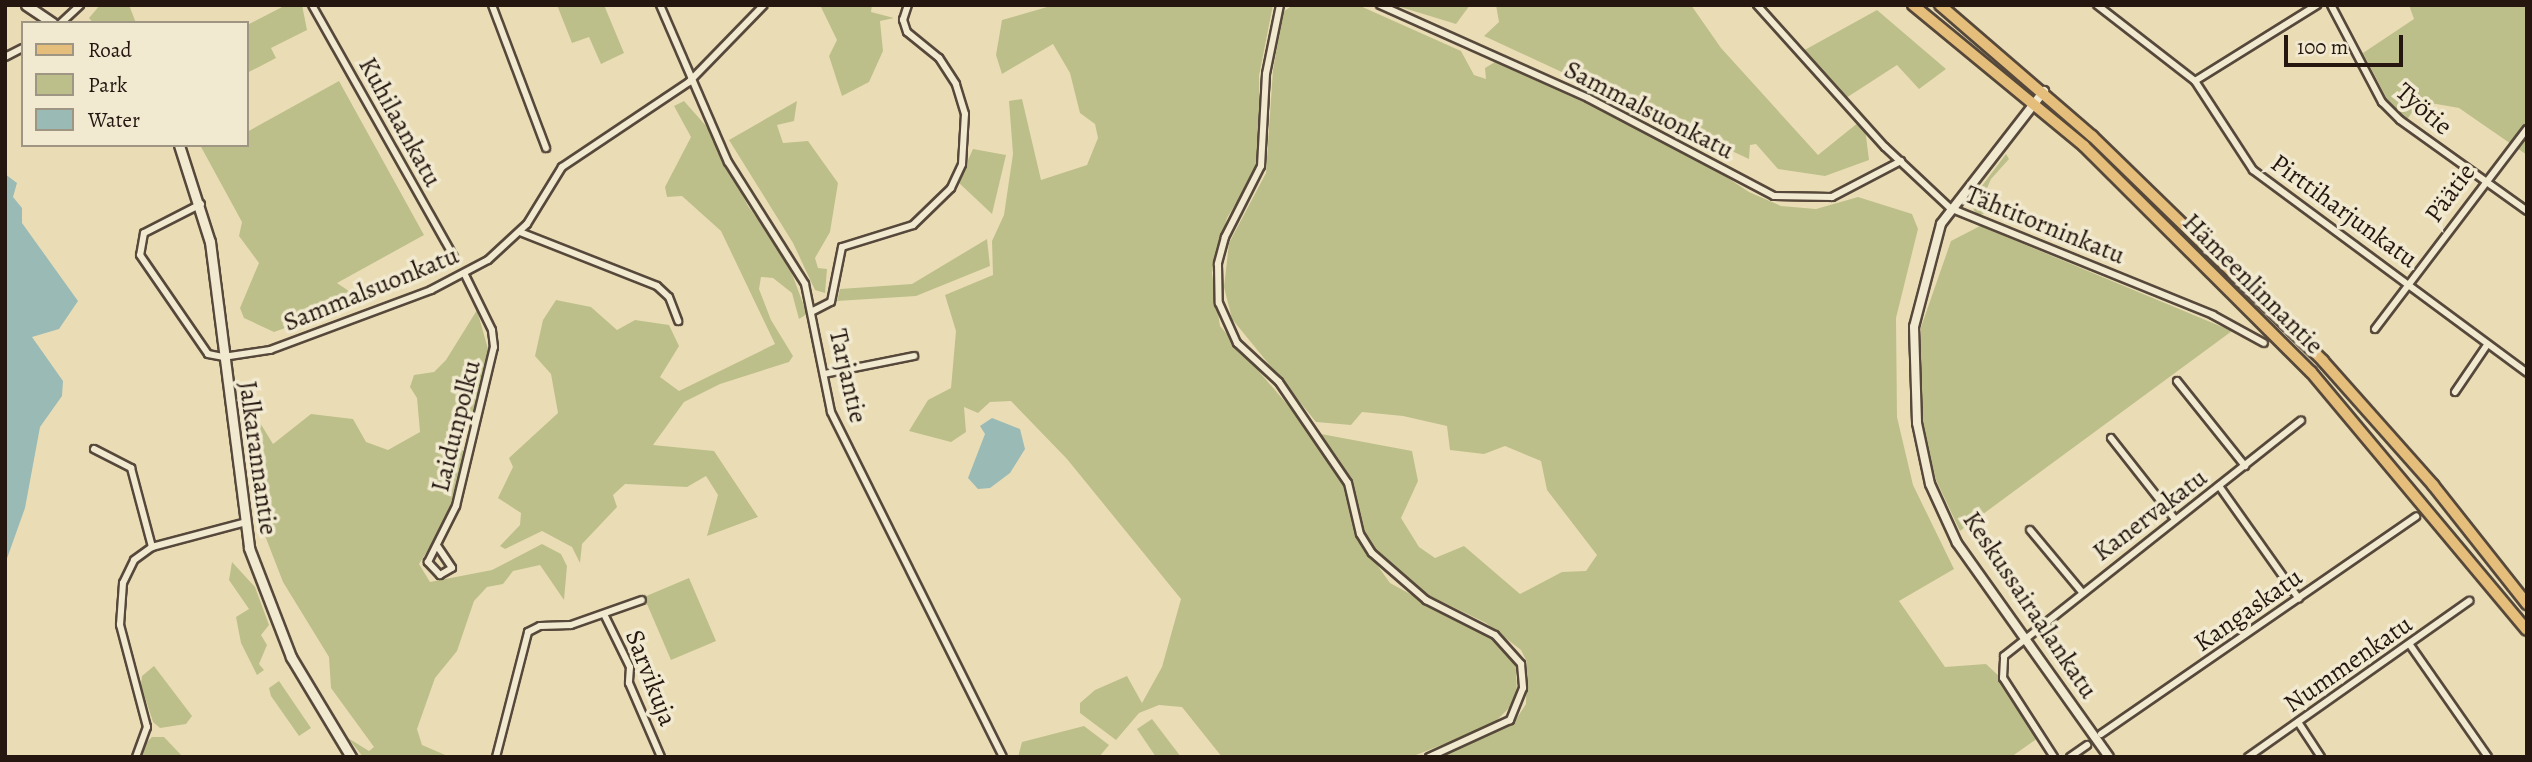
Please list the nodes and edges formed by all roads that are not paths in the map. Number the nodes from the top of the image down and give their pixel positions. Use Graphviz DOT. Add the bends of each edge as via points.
graph roads {
  1 [pos="26,5"];
  2 [pos="80,5"];
  3 [pos="312,5"];
  4 [pos="492,5"];
  5 [pos="660,5"];
  6 [pos="764,5"];
  7 [pos="908,5"];
  8 [pos="1280,5"];
  9 [pos="1380,5"];
  10 [pos="1757,5"];
  11 [pos="1913,5"];
  12 [pos="1941,5"];
  13 [pos="2097,5"];
  14 [pos="2317,5"];
  15 [pos="2331,5"];
  16 [pos="50,21"];
  17 [pos="63,21"];
  18 [pos="21,49"];
  19 [pos="5,57"];
  20 [pos="2195,81"];
  21 [pos="689,82"];
  22 [pos="2044,92"];
  23 [pos="2034,104"];
  24 [pos="2527,129"];
  25 [pos="180,147"];
  26 [pos="546,148"];
  27 [pos="1901,161"];
  28 [pos="2483,180"];
  29 [pos="201,204"];
  30 [pos="1950,208"];
  31 [pos="2527,211"];
  32 [pos="520,232"];
  33 [pos="454,257"];
  34 [pos="465,275"];
  35 [pos="2409,282"];
  36 [pos="813,311"];
  37 [pos="678,321"];
  38 [pos="2375,329"];
  39 [pos="2264,343"];
  40 [pos="2487,345"];
  41 [pos="914,356"];
  42 [pos="223,358"];
  43 [pos="2527,373"];
  44 [pos="824,374"];
  45 [pos="2177,381"];
  46 [pos="2455,392"];
  47 [pos="2301,421"];
  48 [pos="2111,438"];
  49 [pos="94,449"];
  50 [pos="2245,466"];
  51 [pos="2219,486"];
  52 [pos="2416,517"];
  53 [pos="2174,519"];
  54 [pos="243,523"];
  55 [pos="2030,530"];
  56 [pos="152,547"];
  57 [pos="438,547"];
  58 [pos="2081,591"];
  59 [pos="2299,599"];
  60 [pos="642,600"];
  61 [pos="2469,601"];
  62 [pos="2527,604"];
  63 [pos="604,614"];
  64 [pos="2527,629"];
  65 [pos="2022,640"];
  66 [pos="2410,645"];
  67 [pos="2298,722"];
  68 [pos="2101,734"];
  69 [pos="2087,745"];
  70 [pos="136,757"];
  71 [pos="351,757"];
  72 [pos="496,757"];
  73 [pos="661,757"];
  74 [pos="1003,757"];
  75 [pos="1429,757"];
  76 [pos="2054,757"];
  77 [pos="2070,757"];
  78 [pos="2109,757"];
  79 [pos="2248,757"];
  80 [pos="2321,757"];
  81 [pos="2488,757"];
  1 -- 16 [label="main road"];
  2 -- 17 [label="street"];
  3 -- 33 [label="street, Kuhilaankatu"];
  4 -- 26 [label="street"];
  5 -- 21 [label="street, Tarjantie"];
  6 -- 21 [label="street, Sammalsuonkatu"];
  7 -- 36 [label="street" via="903,20 907,32 939,58 956,84 965,114 962,164 951,188 913,225 842,247 831,302"];
  8 -- 75 [label="street" via="1266,74 1261,166 1225,237 1218,264 1219,303 1237,343 1279,382 1348,483 1360,534 1372,553 1426,600 1495,635 1521,664 1523,688 1510,720"];
  9 -- 27 [label="street, Sammalsuonkatu" via="1588,98 1774,196 1832,197"];
  10 -- 27 [label="street, Tähtitorninkatu"];
  11 -- 23 [label="main road, Hämeenlinnantie"];
  12 -- 22 [label="main road, Hämeenlinnantie"];
  13 -- 20 [label="street, Pirttiharjunkatu"];
  14 -- 20 [label="street"];
  15 -- 28 [label="street, Työtie" via="2382,102"];
  18 -- 19 [label="street"];
  20 -- 35 [label="street, Pirttiharjunkatu" via="2253,170"];
  21 -- 32 [label="street, Sammalsuonkatu" via="562,167"];
  21 -- 36 [label="street, Tarjantie" via="727,162 791,257"];
  22 -- 23 [label="street, Keskussairaalankatu"];
  22 -- 62 [label="main road, Hämeenlinnantie" via="2323,361 2433,485"];
  23 -- 30 [label="street, Keskussairaalankatu"];
  23 -- 64 [label="main road, Hämeenlinnantie" via="2084,145 2311,372"];
  24 -- 28 [label="street, Päätie"];
  25 -- 29 [label="main road, Jalkarannantie"];
  27 -- 30 [label="street, Tähtitorninkatu"];
  28 -- 31 [label="street, Työtie"];
  28 -- 35 [label="street, Päätie"];
  29 -- 42 [label="main road, Jalkarannantie"];
  29 -- 42 [label="street" via="144,233 140,254 208,354"];
  30 -- 39 [label="street, Tähtitorninkatu" via="2213,315"];
  30 -- 65 [label="street, Keskussairaalankatu" via="1934,243 1914,327 1917,423 1930,484 1957,543"];
  32 -- 34 [label="street, Sammalsuonkatu"];
  32 -- 37 [label="street" via="657,286 669,297"];
  34 -- 42 [label="street, Sammalsuonkatu" via="270,349"];
  34 -- 57 [label="street, Laidunpolku" via="492,330 494,347 456,506"];
  35 -- 38 [label="street, Päätie"];
  35 -- 40 [label="street, Pirttiharjunkatu"];
  36 -- 44 [label="street, Tarjantie"];
  40 -- 43 [label="street, Pirttiharjunkatu"];
  40 -- 46 [label="street"];
  41 -- 44 [label="street"];
  42 -- 54 [label="main road, Jalkarannantie"];
  44 -- 74 [label="street, Tarjantie" via="838,429"];
  45 -- 50 [label="street"];
  47 -- 50 [label="street, Kanervakatu"];
  48 -- 53 [label="street"];
  49 -- 56 [label="street" via="131,468"];
  50 -- 51 [label="street, Kanervakatu"];
  51 -- 53 [label="street, Kanervakatu"];
  51 -- 59 [label="street"];
  52 -- 59 [label="street, Kangaskatu"];
  53 -- 58 [label="street, Kanervakatu"];
  54 -- 56 [label="street"];
  54 -- 71 [label="main road, Jalkarannantie" via="258,581 291,657"];
  55 -- 58 [label="street"];
  56 -- 70 [label="street" via="134,560 120,603 123,645 147,727"];
  57 -- 57 [label="street, Laidunpolku" via="452,568 440,575 428,562"];
  58 -- 65 [label="street, Kanervakatu"];
  59 -- 68 [label="street, Kangaskatu"];
  60 -- 63 [label="street"];
  61 -- 66 [label="street, Nummenkatu"];
  63 -- 72 [label="street" via="528,632"];
  63 -- 73 [label="street, Sarvikuja" via="630,667 629,683"];
  65 -- 76 [label="street, Kanervakatu" via="2000,667"];
  65 -- 78 [label="street, Keskussairaalankatu"];
  66 -- 67 [label="street, Nummenkatu"];
  66 -- 81 [label="street"];
  67 -- 79 [label="street, Nummenkatu"];
  67 -- 80 [label="street"];
  69 -- 77 [label="street"];
}
